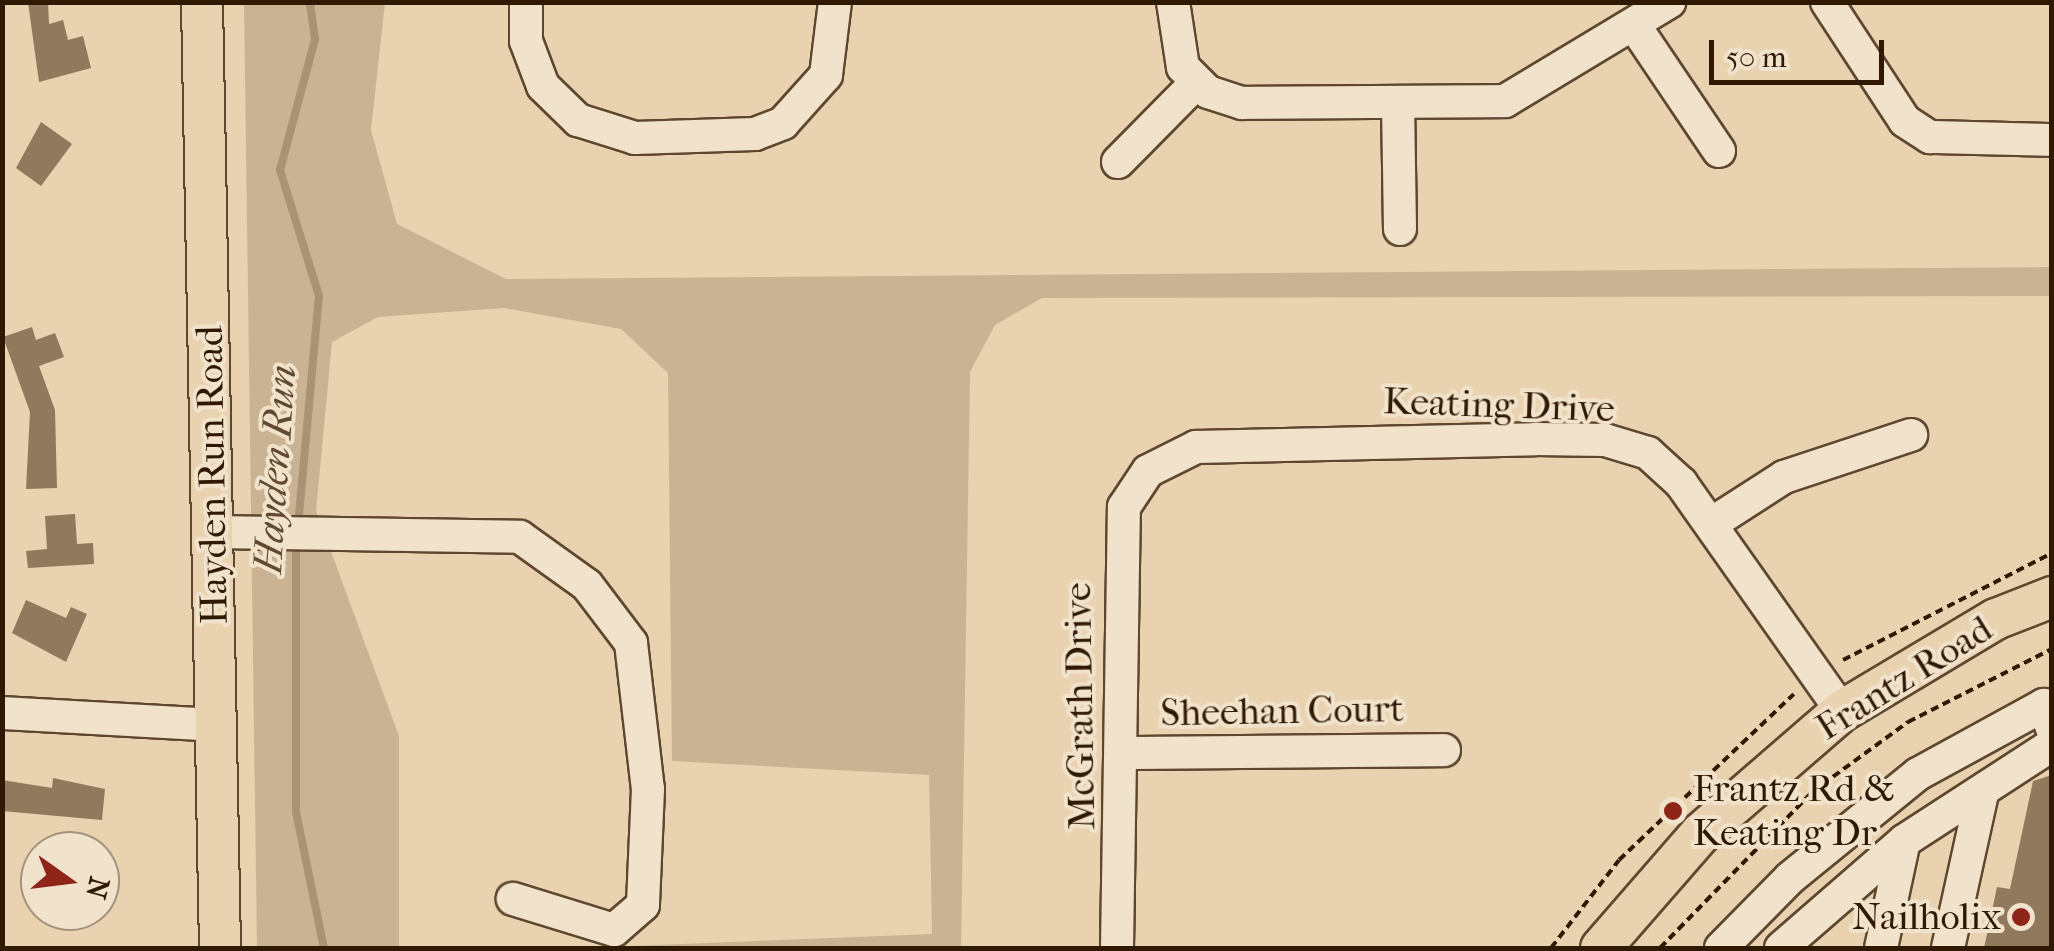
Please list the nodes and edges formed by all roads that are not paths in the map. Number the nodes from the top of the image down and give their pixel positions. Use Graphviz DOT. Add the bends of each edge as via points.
graph roads {
  1 [pos="202,2"];
  2 [pos="526,2"];
  3 [pos="835,2"];
  4 [pos="1174,2"];
  5 [pos="1668,2"];
  6 [pos="1828,2"];
  7 [pos="1634,25"];
  8 [pos="1195,84"];
  9 [pos="1398,102"];
  10 [pos="2052,140"];
  11 [pos="1719,151"];
  12 [pos="1118,162"];
  13 [pos="1400,229"];
  14 [pos="1911,435"];
  15 [pos="1148,471"];
  16 [pos="1711,524"];
  17 [pos="213,532"];
  18 [pos="2052,597"];
  19 [pos="2049,711"];
  20 [pos="1842,712"];
  21 [pos="2,713"];
  22 [pos="217,726"];
  23 [pos="2052,744"];
  24 [pos="1444,750"];
  25 [pos="1122,753"];
  26 [pos="1982,793"];
  27 [pos="1904,841"];
  28 [pos="513,899"];
  29 [pos="1822,908"];
  30 [pos="220,948"];
  31 [pos="1117,948"];
  32 [pos="1601,948"];
  33 [pos="1721,948"];
  34 [pos="1781,948"];
  35 [pos="1814,948"];
  36 [pos="1882,948"];
  37 [pos="1948,948"];
  1 -- 17 [label="main road, Hayden Run Road"];
  2 -- 3 [label="street" via="526,41 543,86 578,120 606,131 755,134 808,104 826,75"];
  4 -- 8 [label="street" via="1172,34"];
  5 -- 7 [label="street"];
  6 -- 10 [label="street" via="1904,120 1930,137"];
  7 -- 9 [label="street" via="1505,101"];
  7 -- 11 [label="street"];
  8 -- 9 [label="street" via="1242,103"];
  8 -- 12 [label="street"];
  9 -- 13 [label="street"];
  14 -- 16 [label="street" via="1784,477"];
  15 -- 16 [label="street, Keating Drive" via="1196,448 1248,442 1605,440 1648,453"];
  15 -- 25 [label="street, McGrath Drive" via="1124,508 1118,551"];
  16 -- 20 [label="street, Keating Drive"];
  17 -- 22 [label="main road, Hayden Run Road"];
  17 -- 28 [label="street" via="520,537 587,585 631,643 648,789 644,905 614,930"];
  18 -- 20 [label="main road, Frantz Road" via="1996,619"];
  19 -- 33 [label="street" via="1918,774 1790,878"];
  20 -- 32 [label="main road, Frantz Road" via="1701,833"];
  21 -- 22 [label="street"];
  22 -- 30 [label="main road, Hayden Run Road"];
  23 -- 26 [label="street"];
  24 -- 25 [label="street, Sheehan Court"];
  25 -- 31 [label="street, McGrath Drive"];
  26 -- 27 [label="street"];
  26 -- 37 [label="street"];
  27 -- 29 [label="street"];
  27 -- 36 [label="street"];
  29 -- 34 [label="street"];
  29 -- 35 [label="street"];
}
